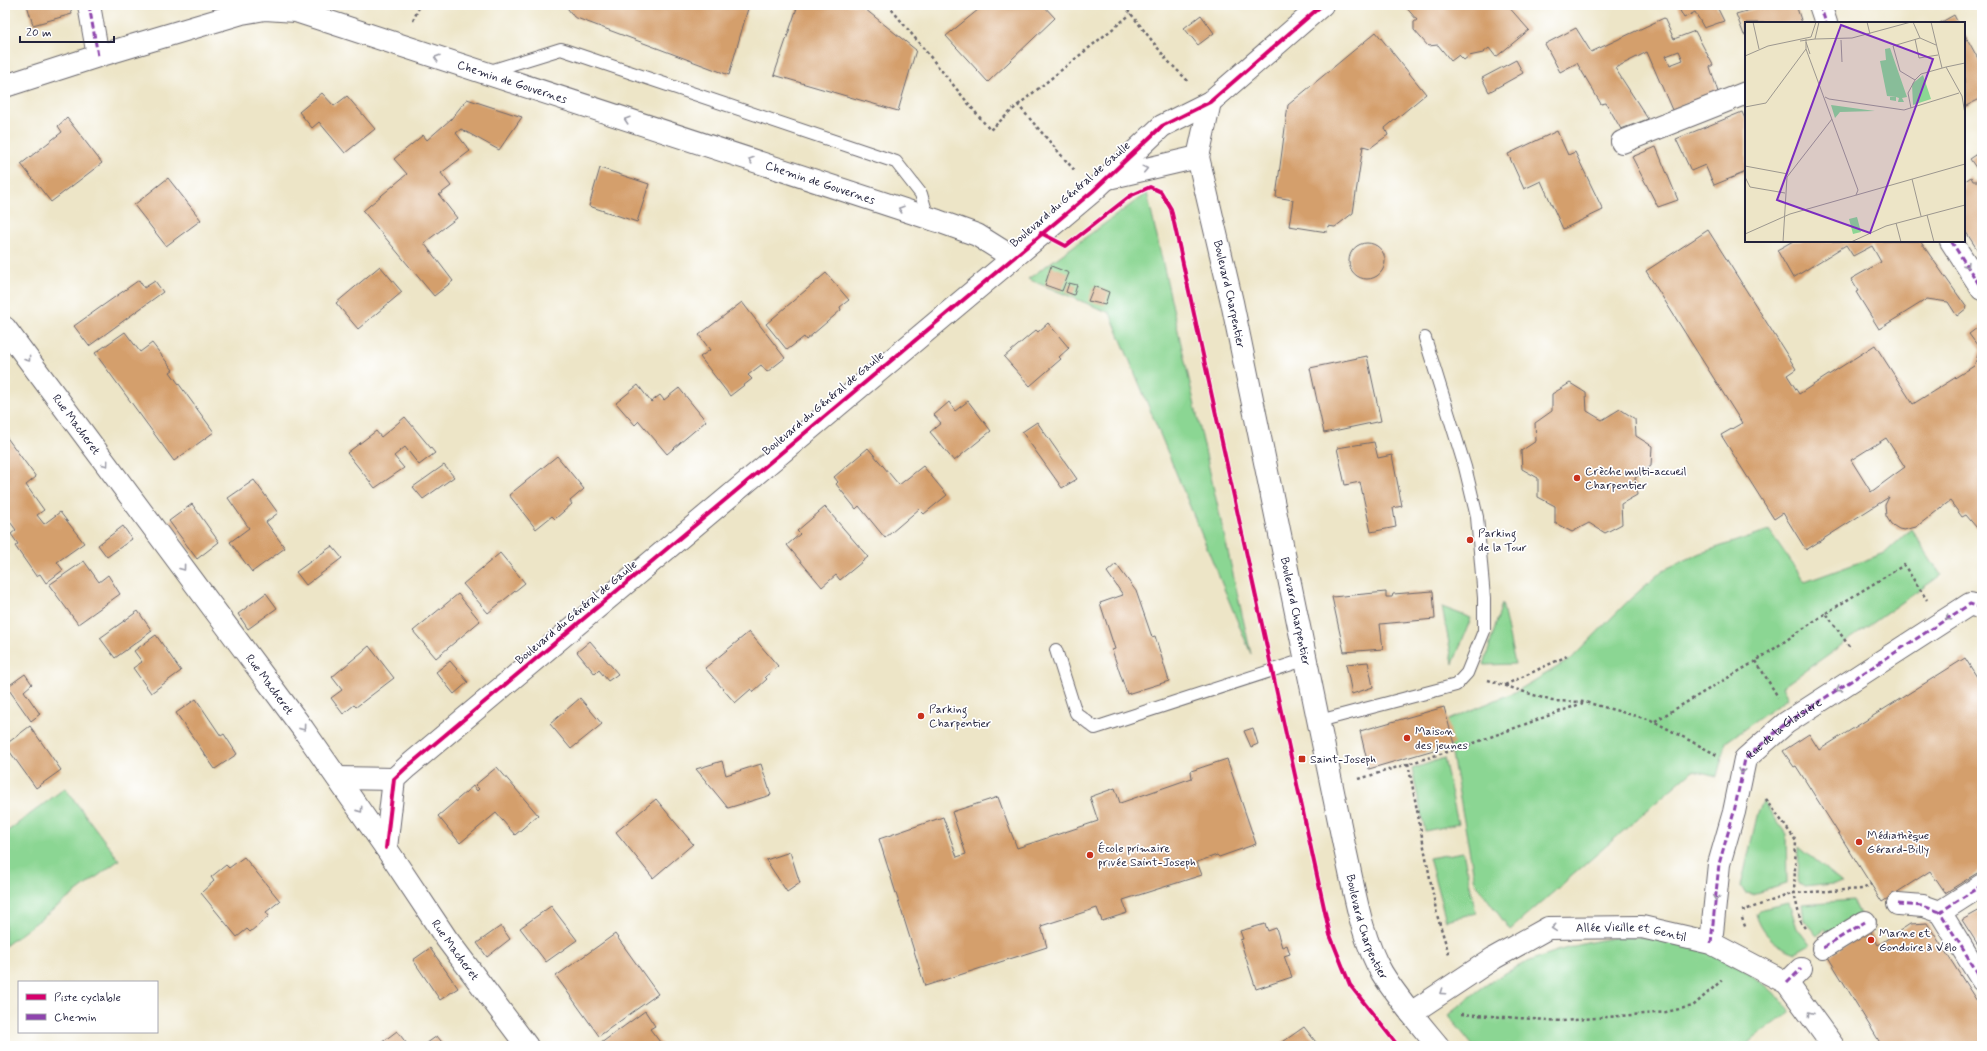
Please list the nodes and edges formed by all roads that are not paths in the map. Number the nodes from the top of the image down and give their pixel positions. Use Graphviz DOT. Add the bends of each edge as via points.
graph roads {
  1 [pos="89,5"];
  2 [pos="1322,5"];
  3 [pos="1820,5"];
  4 [pos="296,8"];
  5 [pos="1826,22"];
  6 [pos="98,56"];
  7 [pos="482,73"];
  8 [pos="5,86"];
  9 [pos="1745,93"];
  10 [pos="1210,102"];
  11 [pos="1622,142"];
  12 [pos="1198,158"];
  13 [pos="1100,184"];
  14 [pos="928,218"];
  15 [pos="1952,242"];
  16 [pos="1012,257"];
  17 [pos="1982,289"];
  18 [pos="5,328"];
  19 [pos="1425,338"];
  20 [pos="1982,608"];
  21 [pos="1056,650"];
  22 [pos="1307,659"];
  23 [pos="1319,721"];
  24 [pos="338,778"];
  25 [pos="394,779"];
  26 [pos="386,848"];
  27 [pos="1982,885"];
  28 [pos="1898,904"];
  29 [pos="1940,912"];
  30 [pos="1865,922"];
  31 [pos="1711,943"];
  32 [pos="1824,948"];
  33 [pos="1982,980"];
  34 [pos="1411,1013"];
  35 [pos="527,1046"];
  36 [pos="1438,1046"];
  37 [pos="1833,1046"];
  1 -- 6 [label="street"];
  2 -- 10 [label="street, Boulevard du Général de Gaulle"];
  3 -- 5 [label="street"];
  4 -- 6 [label="street, Chemin de Gouvernes" via="242,13"];
  7 -- 4 [label="street, Chemin de Gouvernes, one-way"];
  6 -- 8 [label="street, Chemin de Gouvernes"];
  14 -- 7 [label="street, Chemin de Gouvernes, one-way"];
  7 -- 14 [label="lane" via="561,50 896,162 921,194"];
  9 -- 11 [label="street"];
  10 -- 12 [label="street"];
  10 -- 13 [label="street, Boulevard du Général de Gaulle" via="1162,126"];
  13 -- 12 [label="street, Boulevard du Général de Gaulle, one-way"];
  12 -- 22 [label="street, Boulevard Charpentier"];
  13 -- 16 [label="street, Boulevard du Général de Gaulle"];
  14 -- 16 [label="street, Chemin de Gouvernes" via="978,235"];
  15 -- 17 [label="street, one-way"];
  16 -- 25 [label="street, Boulevard du Général de Gaulle"];
  18 -- 24 [label="street, Rue Macheret, one-way"];
  19 -- 23 [label="lane" via="1465,467 1477,517 1484,598 1484,632 1467,673 1456,685"];
  20 -- 31 [label="street, Rue de la Glaisière, one-way" via="1970,604 1786,723 1745,759 1720,864"];
  21 -- 22 [label="lane" via="1076,713 1095,728"];
  22 -- 23 [label="street, Boulevard Charpentier"];
  23 -- 34 [label="street, Boulevard Charpentier" via="1344,845 1369,944 1382,973"];
  24 -- 25 [label="street"];
  24 -- 26 [label="street, Rue Macheret, one-way"];
  25 -- 26 [label="street"];
  26 -- 35 [label="street, Rue Macheret" via="446,938"];
  27 -- 29 [label="street"];
  28 -- 29 [label="street" via="1923,906"];
  29 -- 33 [label="street"];
  30 -- 32 [label="street"];
  31 -- 34 [label="street, Allée Vieille et Gentil, one-way" via="1642,927 1548,928 1494,958"];
  37 -- 31 [label="street, Allée Vieille et Gentil, one-way" via="1794,976"];
  34 -- 36 [label="street, Boulevard Charpentier"];
}
